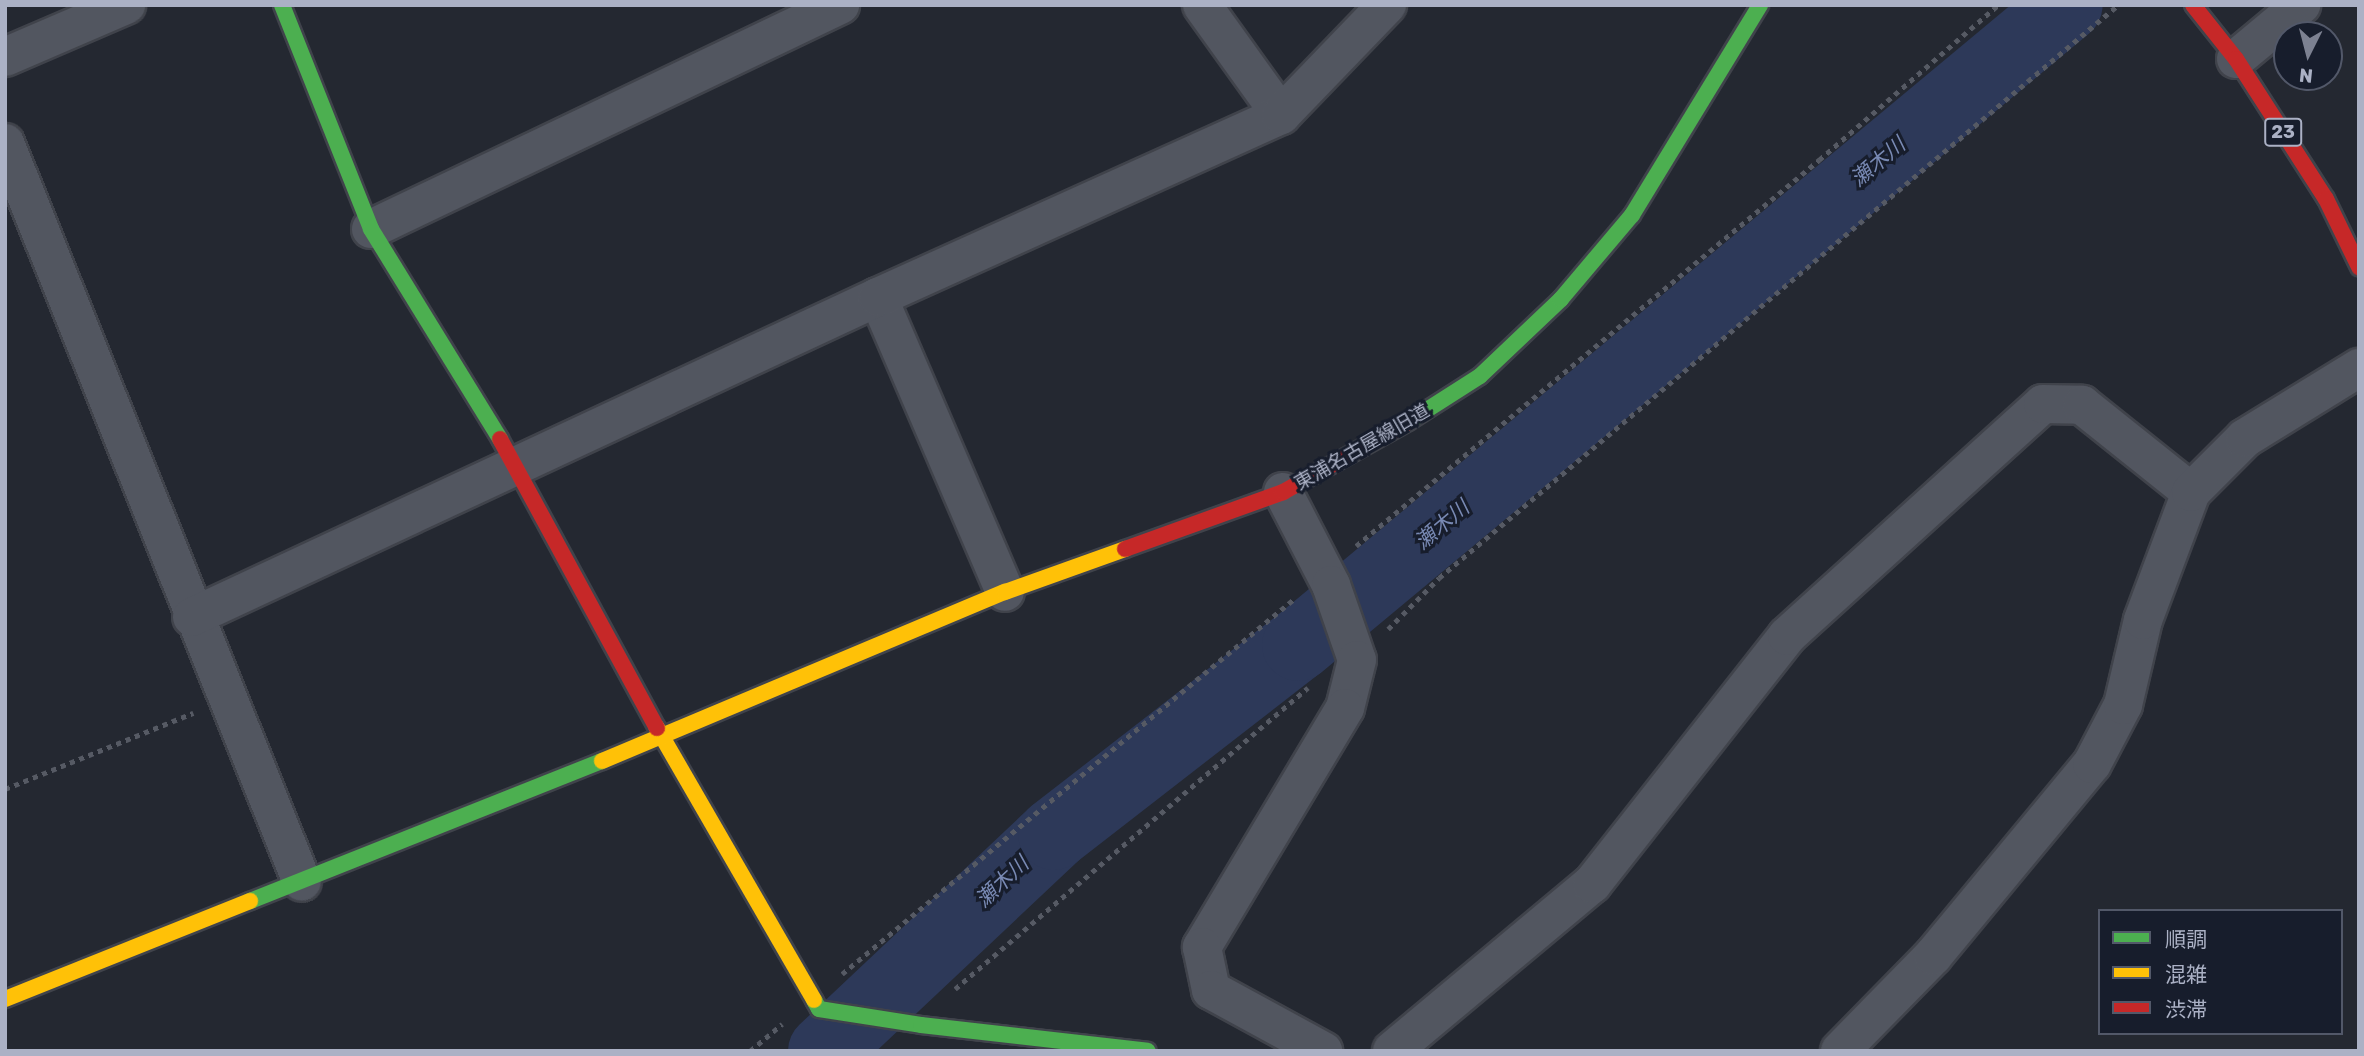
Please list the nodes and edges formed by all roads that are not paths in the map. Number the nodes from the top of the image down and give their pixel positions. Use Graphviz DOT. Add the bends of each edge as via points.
graph roads {
  1 [pos="126,5"];
  2 [pos="282,5"];
  3 [pos="840,5"];
  4 [pos="1202,5"];
  5 [pos="1387,5"];
  6 [pos="1760,5"];
  7 [pos="2193,5"];
  8 [pos="2301,5"];
  9 [pos="5,57"];
  10 [pos="2236,59"];
  11 [pos="1280,115"];
  12 [pos="5,143"];
  13 [pos="371,229"];
  14 [pos="2359,267"];
  15 [pos="878,297"];
  16 [pos="2359,368"];
  17 [pos="517,467"];
  18 [pos="1283,492"];
  19 [pos="2191,492"];
  20 [pos="1005,592"];
  21 [pos="192,617"];
  22 [pos="662,737"];
  23 [pos="302,882"];
  24 [pos="5,999"];
  25 [pos="1148,1051"];
  26 [pos="1323,1051"];
  27 [pos="1392,1051"];
  28 [pos="1840,1051"];
  1 -- 9 [label="street"];
  2 -- 13 [label="street"];
  3 -- 13 [label="street"];
  4 -- 11 [label="street"];
  5 -- 11 [label="street"];
  6 -- 18 [label="street, 東浦名古屋線旧道" via="1632,215 1561,299 1480,376 1381,440"];
  7 -- 10 [label="street, 23"];
  8 -- 10 [label="street"];
  10 -- 14 [label="street, 23" via="2326,199"];
  11 -- 15 [label="street"];
  12 -- 21 [label="street"];
  13 -- 17 [label="street"];
  15 -- 17 [label="street"];
  15 -- 20 [label="street"];
  16 -- 19 [label="street" via="2245,438"];
  17 -- 21 [label="street"];
  17 -- 22 [label="street"];
  18 -- 20 [label="street"];
  18 -- 26 [label="street, 東浦名古屋線旧道" via="1328,579 1356,654 1345,708 1202,947 1211,990"];
  19 -- 27 [label="street" via="2082,405 2043,404 1787,636 1592,884"];
  19 -- 28 [label="street" via="2143,620 2123,705 2092,764 1933,956"];
  20 -- 22 [label="street"];
  21 -- 23 [label="street"];
  22 -- 23 [label="street"];
  22 -- 25 [label="street" via="816,1003 899,1022"];
  23 -- 24 [label="street"];
}
